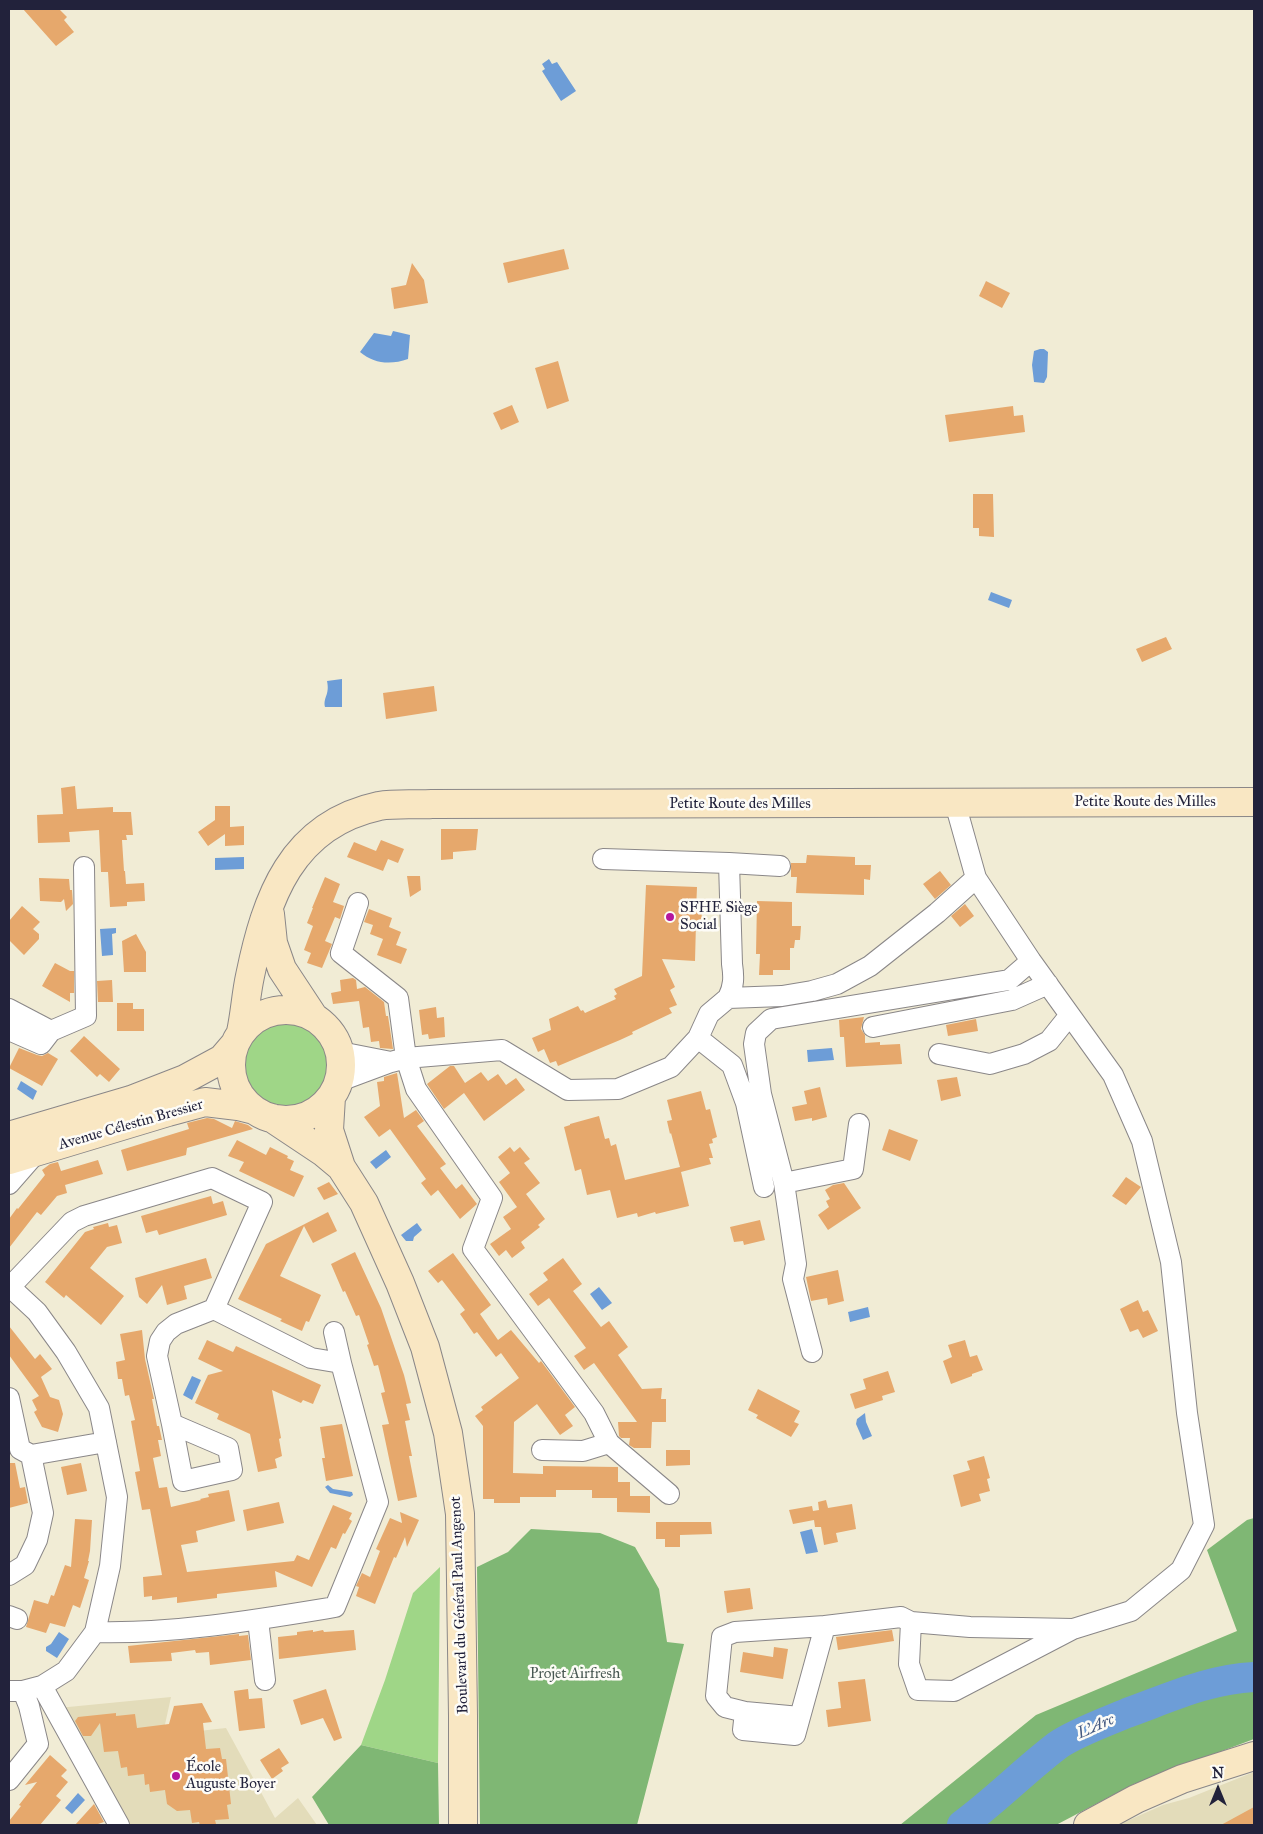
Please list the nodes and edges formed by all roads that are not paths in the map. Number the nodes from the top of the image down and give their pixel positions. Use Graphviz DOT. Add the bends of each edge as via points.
graph roads {
  1 [pos="1254,802"];
  2 [pos="955,803"];
  3 [pos="603,859"];
  4 [pos="729,863"];
  5 [pos="780,866"];
  6 [pos="84,867"];
  7 [pos="976,878"];
  8 [pos="269,902"];
  9 [pos="358,903"];
  10 [pos="1030,961"];
  11 [pos="1048,984"];
  12 [pos="728,998"];
  13 [pos="9,1009"];
  14 [pos="312,1016"];
  15 [pos="1068,1016"];
  16 [pos="873,1027"];
  17 [pos="9,1030"];
  18 [pos="51,1031"];
  19 [pos="698,1038"];
  20 [pos="238,1039"];
  21 [pos="340,1052"];
  22 [pos="939,1054"];
  23 [pos="398,1060"];
  24 [pos="336,1089"];
  25 [pos="263,1114"];
  26 [pos="859,1124"];
  27 [pos="9,1136"];
  28 [pos="37,1152"];
  29 [pos="9,1160"];
  30 [pos="340,1167"];
  31 [pos="784,1183"];
  32 [pos="9,1184"];
  33 [pos="764,1187"];
  34 [pos="9,1287"];
  35 [pos="214,1309"];
  36 [pos="334,1332"];
  37 [pos="812,1352"];
  38 [pos="340,1364"];
  39 [pos="9,1398"];
  40 [pos="172,1424"];
  41 [pos="106,1442"];
  42 [pos="609,1443"];
  43 [pos="542,1450"];
  44 [pos="31,1455"];
  45 [pos="669,1494"];
  46 [pos="9,1575"];
  47 [pos="258,1620"];
  48 [pos="910,1622"];
  49 [pos="825,1626"];
  50 [pos="1074,1629"];
  51 [pos="95,1632"];
  52 [pos="265,1680"];
  53 [pos="42,1686"];
  54 [pos="16,1691"];
  55 [pos="1254,1756"];
  56 [pos="9,1780"];
  57 [pos="119,1825"];
  58 [pos="463,1825"];
  59 [pos="1088,1825"];
  1 -- 2 [label="main road, Petite Route des Milles"];
  2 -- 7 [label="street"];
  2 -- 8 [label="main road, Petite Route des Milles" via="380,806 340,819 323,829 282,876"];
  3 -- 4 [label="street"];
  4 -- 5 [label="street"];
  4 -- 12 [label="street" via="734,977"];
  6 -- 18 [label="street" via="86,1016"];
  7 -- 10 [label="street"];
  7 -- 12 [label="street" via="870,966 837,984 782,996"];
  8 -- 14 [label="main road" via="273,942 282,969"];
  8 -- 20 [label="main road, Petite Route des Milles" via="249,977"];
  9 -- 23 [label="street" via="341,953 398,998"];
  10 -- 11 [label="street"];
  10 -- 31 [label="street" via="1009,980 771,1020 756,1033 754,1044 761,1094"];
  11 -- 15 [label="street"];
  11 -- 16 [label="street" via="1012,1000"];
  12 -- 19 [label="street" via="709,1014"];
  13 -- 18 [label="street"];
  14 -- 20 [label="main road" via="287,1009 259,1016"];
  14 -- 21 [label="main road" via="328,1029"];
  15 -- 22 [label="street" via="1049,1041 1024,1054 990,1064"];
  15 -- 50 [label="street" via="1113,1074 1142,1141 1171,1262 1187,1413 1204,1525 1181,1570 1131,1611"];
  17 -- 18 [label="street" via="41,1044"];
  19 -- 23 [label="street" via="672,1067 618,1089 568,1090 502,1050"];
  19 -- 33 [label="street" via="732,1065 746,1103"];
  20 -- 25 [label="main road" via="231,1070 239,1094"];
  20 -- 27 [label="main road, Avenue Célestin Bressier" via="222,1059 185,1079 131,1100"];
  21 -- 23 [label="street"];
  21 -- 24 [label="main road"];
  23 -- 24 [label="street"];
  23 -- 42 [label="street" via="492,1198 473,1250 594,1413"];
  24 -- 25 [label="main road" via="316,1111 291,1120"];
  24 -- 30 [label="main road, Boulevard du Général Paul Angenot" via="329,1130"];
  25 -- 28 [label="main road, Avenue Célestin Bressier" via="238,1106 205,1102"];
  25 -- 30 [label="main road, Boulevard du Général Paul Angenot" via="323,1152"];
  26 -- 31 [label="street" via="852,1169"];
  28 -- 29 [label="main road, Avenue Célestin Bressier"];
  28 -- 32 [label="street"];
  30 -- 58 [label="main road, Boulevard du Général Paul Angenot" via="364,1203 400,1283 424,1347 450,1442 460,1514"];
  31 -- 37 [label="street" via="796,1264 793,1279"];
  34 -- 35 [label="street" via="76,1218 212,1178 262,1202"];
  34 -- 41 [label="street" via="37,1312 66,1352 99,1408"];
  35 -- 38 [label="street" via="311,1358"];
  35 -- 40 [label="street" via="176,1324 160,1341 157,1356"];
  36 -- 38 [label="street"];
  38 -- 47 [label="street" via="378,1502 335,1607"];
  39 -- 44 [label="street" via="20,1449"];
  41 -- 44 [label="street"];
  41 -- 51 [label="street" via="117,1496 110,1566"];
  42 -- 43 [label="street" via="582,1451"];
  42 -- 45 [label="street"];
  44 -- 46 [label="street" via="43,1513 37,1540 25,1565"];
  47 -- 51 [label="street" via="131,1633"];
  47 -- 52 [label="street"];
  48 -- 49 [label="street" via="901,1617"];
  48 -- 50 [label="street"];
  48 -- 50 [label="street" via="908,1664 918,1690 954,1691"];
  49 -- 49 [label="street" via="795,1735 743,1730 745,1712 725,1708 716,1696 722,1637 735,1632"];
  51 -- 53 [label="street" via="66,1671"];
  53 -- 54 [label="street"];
  53 -- 57 [label="street"];
  54 -- 56 [label="street" via="29,1706 38,1744"];
  55 -- 59 [label="main road" via="1182,1779"];
}
